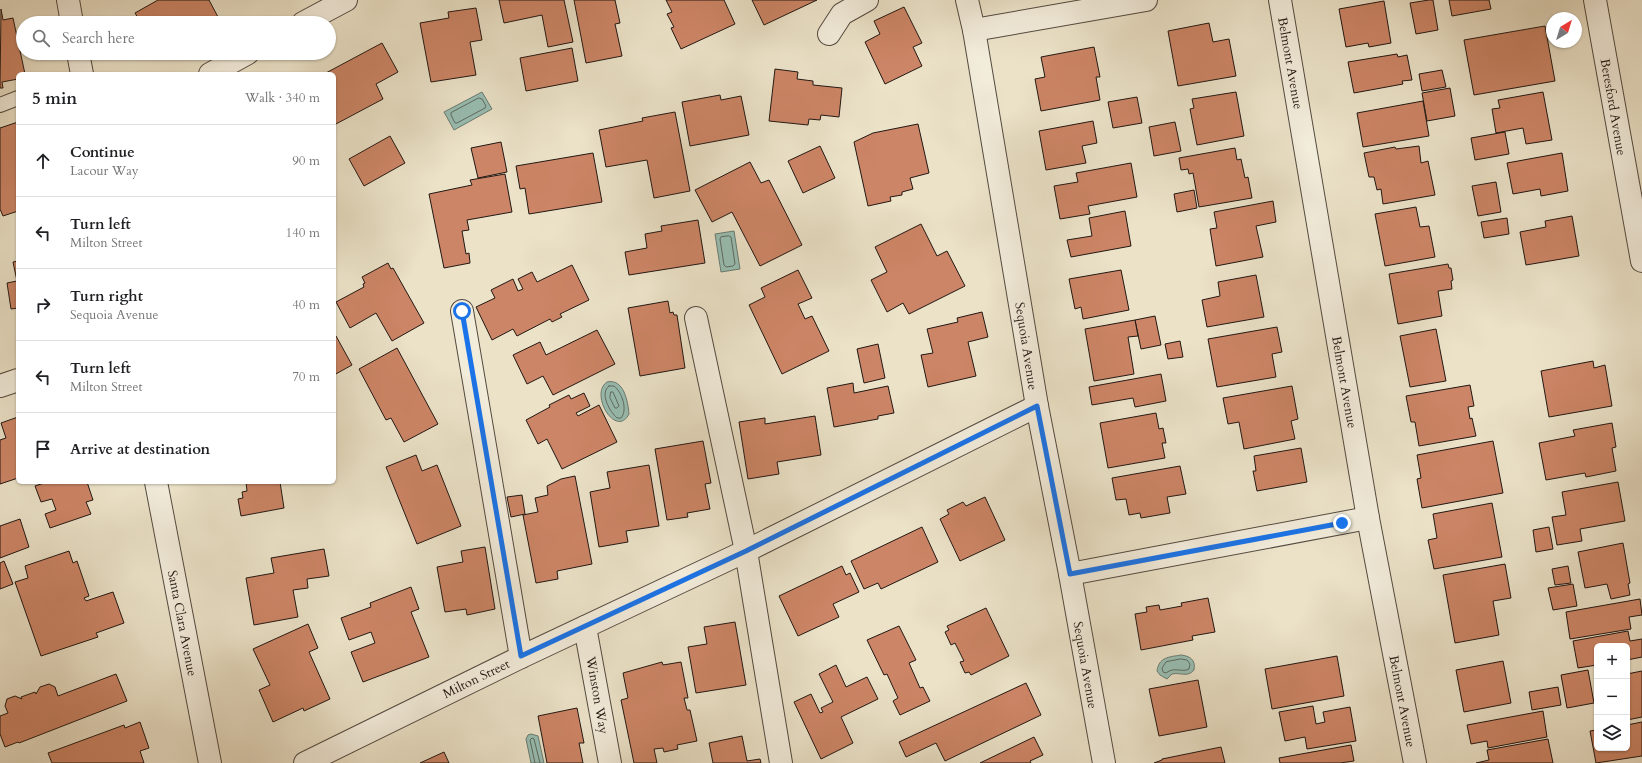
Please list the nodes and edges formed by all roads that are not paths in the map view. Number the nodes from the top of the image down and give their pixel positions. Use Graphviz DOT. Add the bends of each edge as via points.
graph roads {
  1 [pos="68,0"];
  2 [pos="346,0"];
  3 [pos="867,0"];
  4 [pos="967,0"];
  5 [pos="1146,0"];
  6 [pos="1280,0"];
  7 [pos="1595,0"];
  8 [pos="71,16"];
  9 [pos="317,16"];
  10 [pos="974,30"];
  11 [pos="829,34"];
  12 [pos="79,60"];
  13 [pos="235,60"];
  14 [pos="82,72"];
  15 [pos="214,72"];
  16 [pos="16,99"];
  17 [pos="0,105"];
  18 [pos="1642,261"];
  19 [pos="462,311"];
  20 [pos="696,318"];
  21 [pos="16,381"];
  22 [pos="0,386"];
  23 [pos="1037,406"];
  24 [pos="156,484"];
  25 [pos="1368,518"];
  26 [pos="746,551"];
  27 [pos="1070,574"];
  28 [pos="585,627"];
  29 [pos="521,656"];
  30 [pos="210,763"];
  31 [pos="305,763"];
  32 [pos="610,763"];
  33 [pos="781,763"];
  34 [pos="1104,763"];
  35 [pos="1415,763"];
  1 -- 8 [label="street"];
  2 -- 9 [label="street"];
  3 -- 11 [label="street" via="842,14"];
  4 -- 10 [label="street, Sequoia Avenue"];
  5 -- 10 [label="street"];
  6 -- 25 [label="street, Belmont Avenue"];
  7 -- 18 [label="street, Beresford Avenue"];
  10 -- 23 [label="street, Sequoia Avenue"];
  12 -- 14 [label="street"];
  13 -- 15 [label="street"];
  16 -- 17 [label="lane"];
  19 -- 29 [label="street"];
  20 -- 26 [label="street"];
  21 -- 22 [label="street"];
  23 -- 26 [label="street, Milton Street"];
  23 -- 27 [label="street, Sequoia Avenue"];
  24 -- 30 [label="street, Santa Clara Avenue"];
  25 -- 27 [label="street"];
  25 -- 35 [label="street, Belmont Avenue"];
  26 -- 28 [label="street, Milton Street"];
  26 -- 33 [label="street"];
  27 -- 34 [label="street, Sequoia Avenue"];
  28 -- 29 [label="street, Milton Street"];
  28 -- 32 [label="street, Winston Way"];
  29 -- 31 [label="street, Milton Street"];
}
